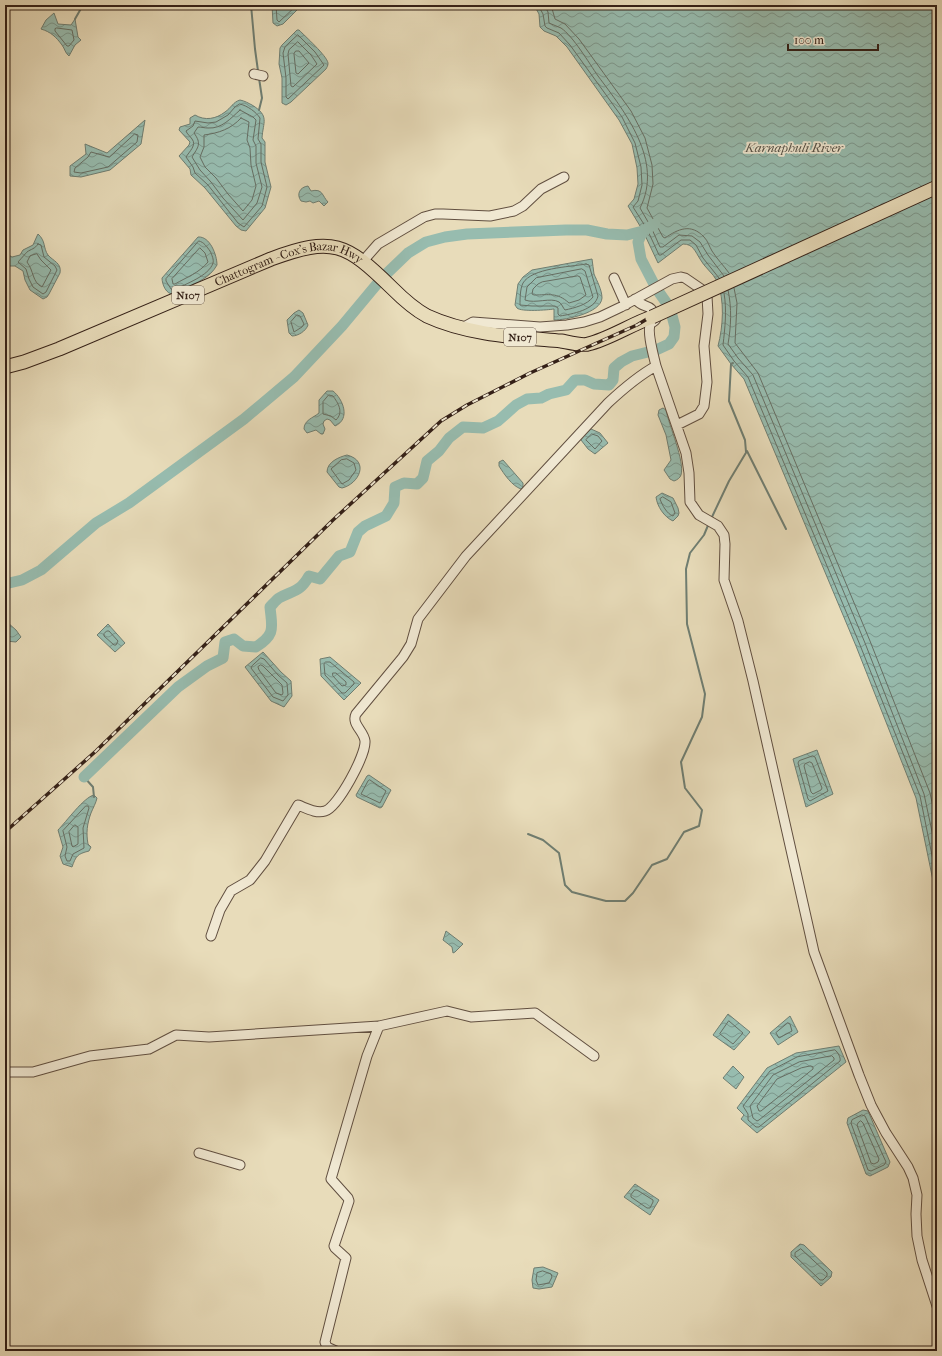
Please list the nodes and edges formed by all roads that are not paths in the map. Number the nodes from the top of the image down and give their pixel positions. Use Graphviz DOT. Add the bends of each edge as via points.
graph roads {
  1 [pos="564,177"];
  2 [pos="937,188"];
  3 [pos="367,264"];
  4 [pos="614,278"];
  5 [pos="635,300"];
  6 [pos="626,305"];
  7 [pos="462,328"];
  8 [pos="655,362"];
  9 [pos="5,367"];
  10 [pos="677,425"];
  11 [pos="211,936"];
  12 [pos="379,1026"];
  13 [pos="594,1056"];
  14 [pos="5,1072"];
  15 [pos="199,1153"];
  16 [pos="240,1165"];
  17 [pos="937,1306"];
  18 [pos="336,1351"];
  1 -- 3 [label="street" via="541,189 514,211 490,216 435,214 424,217 378,244"];
  2 -- 7 [label="highway, N107, bridge" via="586,345"];
  3 -- 7 [label="highway, N107" via="413,307 427,316"];
  3 -- 9 [label="highway, Chattogram - Cox's Bazar Hwy / N107" via="347,252 329,246 299,250 271,259 36,358"];
  4 -- 6 [label="street"];
  5 -- 6 [label="street"];
  5 -- 8 [label="street" via="651,308 655,314 656,319 650,328"];
  5 -- 10 [label="street" via="676,277 685,278 704,291 706,296 708,323 704,353 707,389 704,406 699,414"];
  6 -- 7 [label="street" via="591,320 567,325 525,326 473,322"];
  8 -- 10 [label="street"];
  8 -- 11 [label="street" via="608,403 466,556 418,619 411,644 403,657 356,714 354,721 364,736 365,747 335,804 319,812 298,806 262,866 250,880 231,891 220,910"];
  10 -- 17 [label="street" via="687,458 690,502 699,515 722,531 725,544 724,580 738,621 753,681 814,952 871,1105 913,1178 917,1195 917,1236"];
  12 -- 13 [label="street" via="447,1012 471,1016 535,1013"];
  12 -- 14 [label="street" via="209,1037 176,1035 149,1049 90,1056 33,1072"];
  12 -- 18 [label="street" via="367,1056 331,1179 349,1201 334,1246 346,1258 325,1342 327,1347"];
  15 -- 16 [label="street"];
}
